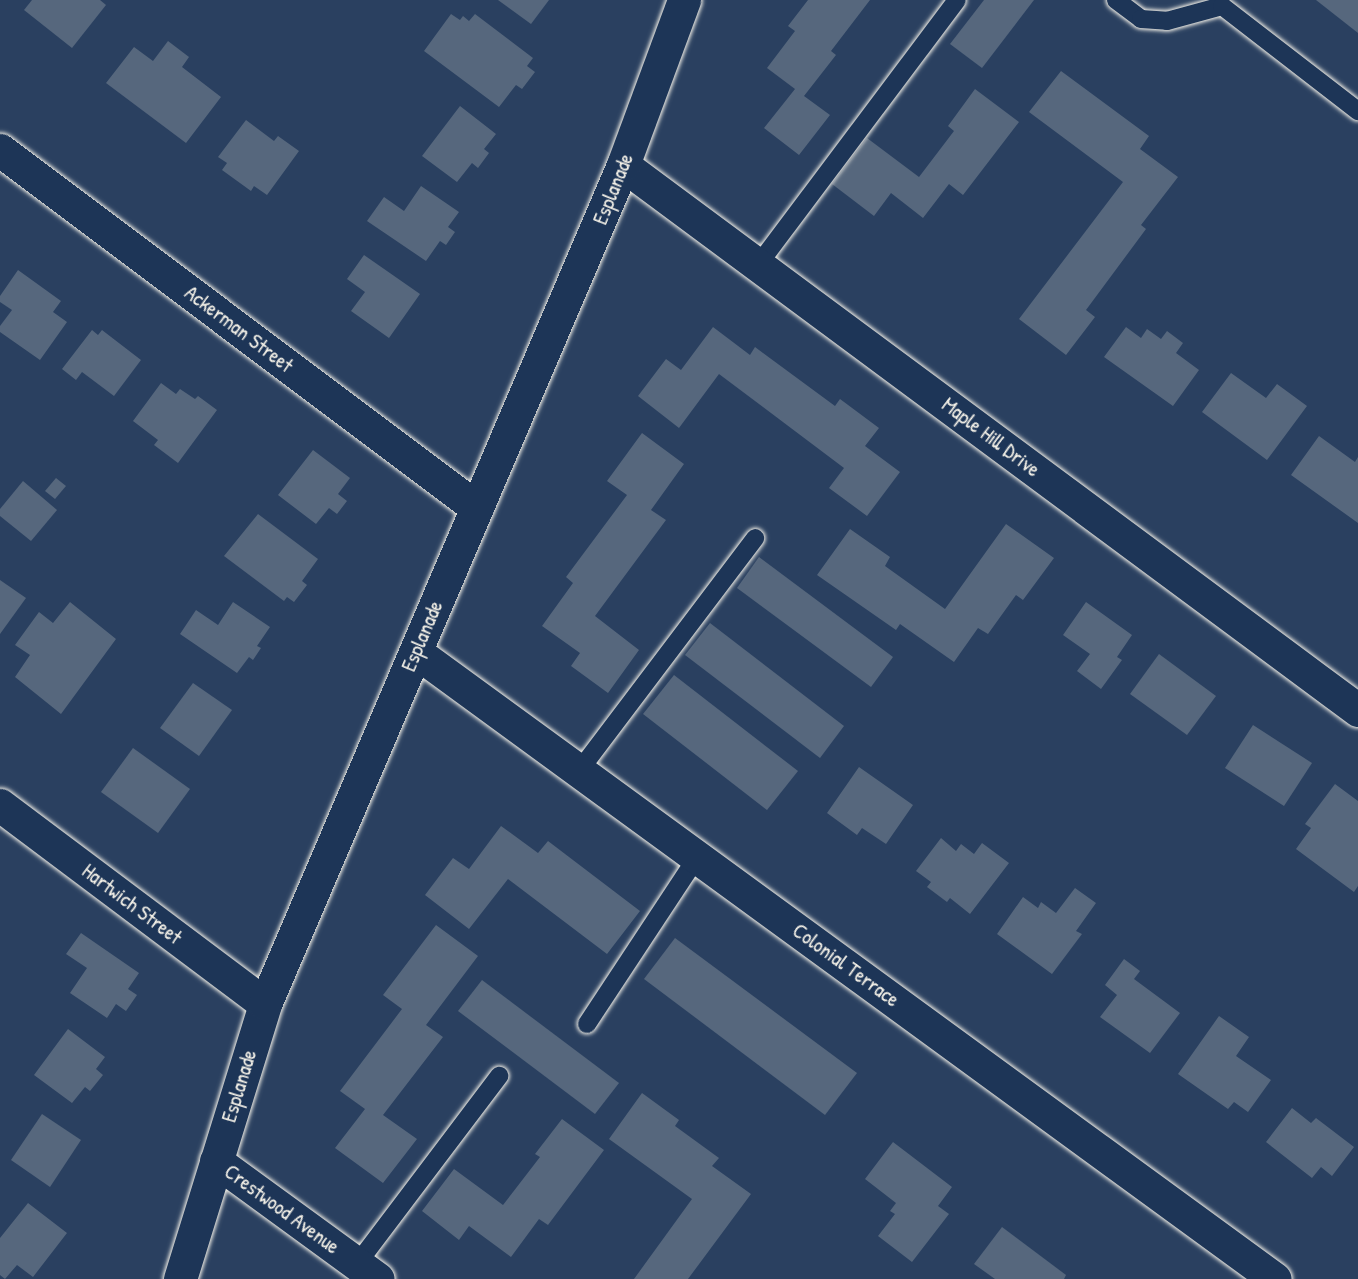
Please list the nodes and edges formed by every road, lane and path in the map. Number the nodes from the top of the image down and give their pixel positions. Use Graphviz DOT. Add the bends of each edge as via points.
graph roads {
  1 [pos="683,0"];
  2 [pos="957,0"];
  3 [pos="1116,0"];
  4 [pos="1224,3"];
  5 [pos="1358,111"];
  6 [pos="0,150"];
  7 [pos="623,165"];
  8 [pos="758,265"];
  9 [pos="477,508"];
  10 [pos="755,538"];
  11 [pos="416,652"];
  12 [pos="1358,710"];
  13 [pos="579,771"];
  14 [pos="0,806"];
  15 [pos="697,857"];
  16 [pos="265,1004"];
  17 [pos="587,1024"];
  18 [pos="499,1076"];
  19 [pos="216,1161"];
  20 [pos="368,1271"];
  21 [pos="180,1279"];
  22 [pos="1275,1279"];
  1 -- 7 [label="street, Esplanade"];
  2 -- 8 [label="lane"];
  3 -- 4 [label="lane" via="1142,19 1167,21"];
  4 -- 5 [label="lane"];
  6 -- 9 [label="street, Ackerman Street"];
  7 -- 8 [label="street, Maple Hill Drive"];
  7 -- 9 [label="street, Esplanade"];
  8 -- 12 [label="street, Maple Hill Drive"];
  9 -- 11 [label="street, Esplanade"];
  10 -- 13 [label="lane"];
  11 -- 13 [label="street, Colonial Terrace"];
  11 -- 16 [label="street, Esplanade"];
  13 -- 15 [label="street, Colonial Terrace"];
  14 -- 16 [label="street, Hartwich Street"];
  15 -- 17 [label="lane"];
  15 -- 22 [label="street, Colonial Terrace"];
  16 -- 19 [label="street, Esplanade"];
  18 -- 20 [label="lane"];
  19 -- 20 [label="street, Crestwood Avenue"];
  19 -- 21 [label="street, Esplanade"];
}
